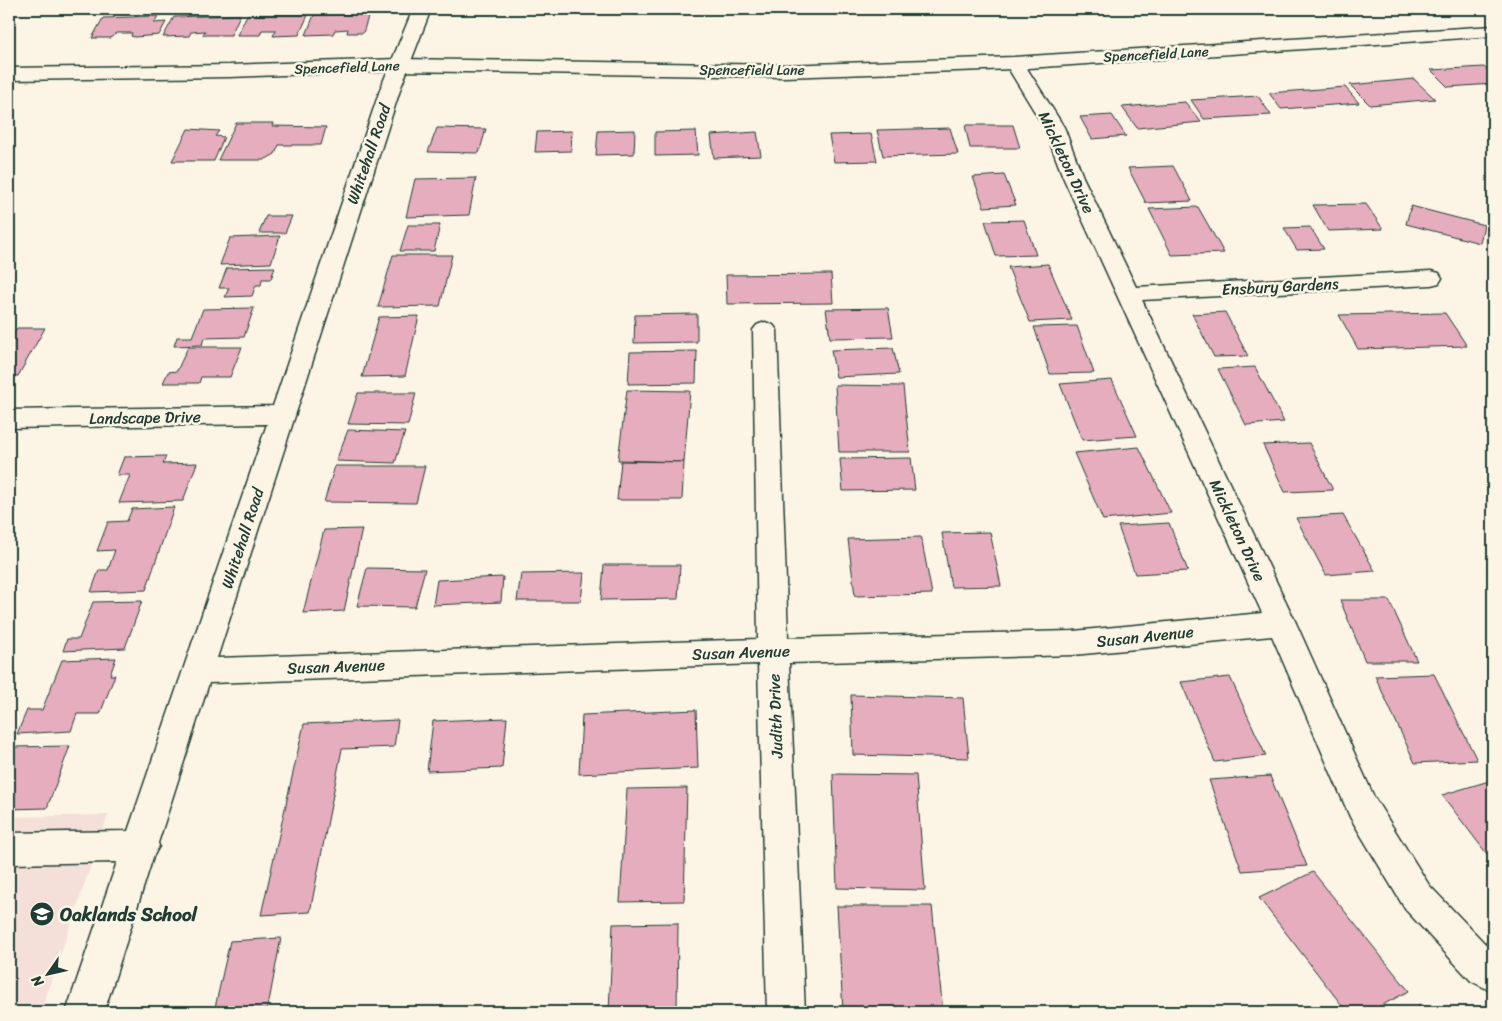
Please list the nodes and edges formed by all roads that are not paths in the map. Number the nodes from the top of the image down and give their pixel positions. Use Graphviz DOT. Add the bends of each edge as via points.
graph roads {
  1 [pos="422,9"];
  2 [pos="1493,31"];
  3 [pos="1014,63"];
  4 [pos="398,64"];
  5 [pos="9,74"];
  6 [pos="1430,278"];
  7 [pos="1130,294"];
  8 [pos="765,330"];
  9 [pos="281,414"];
  10 [pos="9,419"];
  11 [pos="1281,623"];
  12 [pos="773,651"];
  13 [pos="200,671"];
  14 [pos="142,846"];
  15 [pos="9,848"];
  16 [pos="1493,974"];
  17 [pos="85,1012"];
  18 [pos="786,1012"];
  1 -- 4 [label="street, Whitehall Road"];
  2 -- 3 [label="street, Spencefield Lane"];
  3 -- 4 [label="street, Spencefield Lane" via="784,71"];
  3 -- 7 [label="street, Mickleton Drive" via="1054,127 1074,177"];
  4 -- 5 [label="street, Spencefield Lane" via="267,70"];
  4 -- 9 [label="street, Whitehall Road"];
  6 -- 7 [label="street, Ensbury Gardens"];
  7 -- 11 [label="street, Mickleton Drive"];
  8 -- 12 [label="street, Judith Drive"];
  9 -- 10 [label="street, Landscape Drive"];
  9 -- 13 [label="street, Whitehall Road"];
  11 -- 12 [label="street, Susan Avenue" via="1073,643"];
  11 -- 16 [label="street, Mickleton Drive" via="1362,807 1417,897"];
  12 -- 13 [label="street, Susan Avenue"];
  12 -- 18 [label="street, Judith Drive"];
  13 -- 14 [label="street, Whitehall Road"];
  14 -- 15 [label="street"];
  14 -- 17 [label="street, Whitehall Road"];
}
